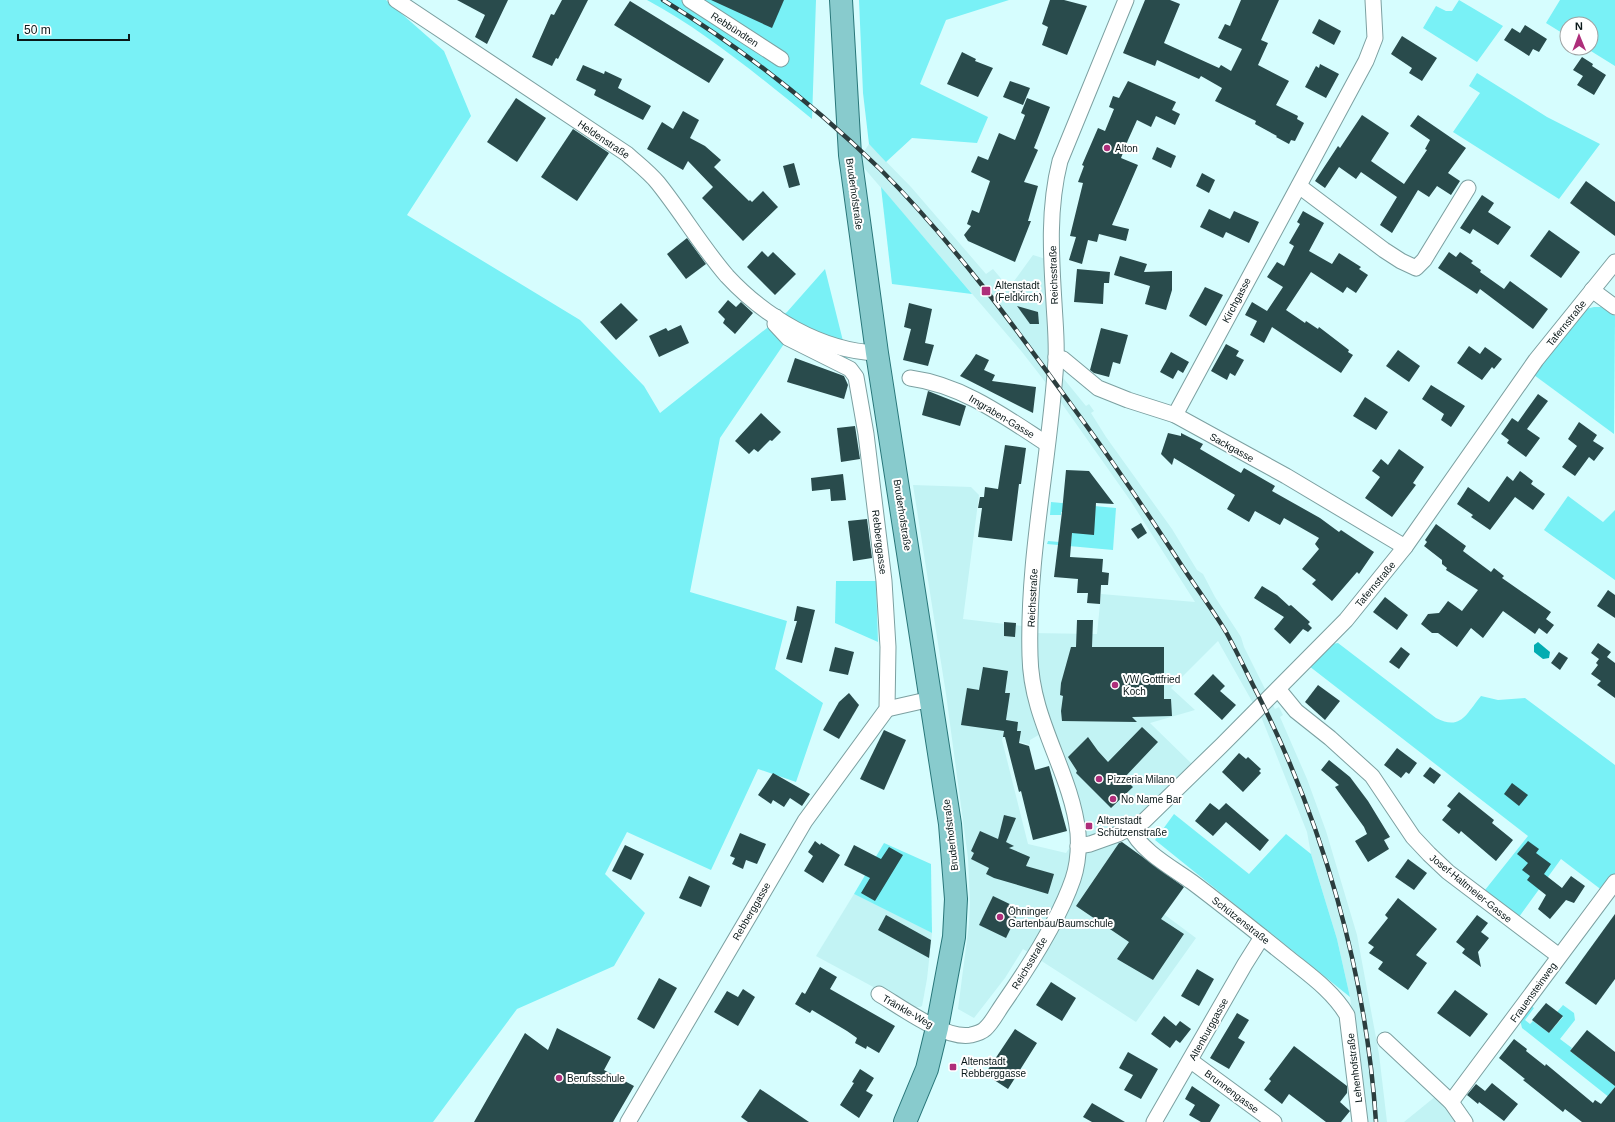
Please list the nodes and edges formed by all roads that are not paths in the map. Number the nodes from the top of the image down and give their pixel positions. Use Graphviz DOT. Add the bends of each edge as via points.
graph roads {
  1 [pos="396,0"];
  2 [pos="690,0"];
  3 [pos="840,0"];
  4 [pos="1126,0"];
  5 [pos="1374,0"];
  6 [pos="781,58"];
  7 [pos="1299,186"];
  8 [pos="1468,188"];
  9 [pos="1615,262"];
  10 [pos="1592,290"];
  11 [pos="1615,307"];
  12 [pos="776,317"];
  13 [pos="878,353"];
  14 [pos="1056,357"];
  15 [pos="856,377"];
  16 [pos="910,378"];
  17 [pos="1175,415"];
  18 [pos="1047,444"];
  19 [pos="1405,548"];
  20 [pos="1278,689"];
  21 [pos="931,699"];
  22 [pos="887,709"];
  23 [pos="1131,828"];
  24 [pos="1078,846"];
  25 [pos="1615,882"];
  26 [pos="1262,937"];
  27 [pos="1559,956"];
  28 [pos="879,994"];
  29 [pos="1347,1015"];
  30 [pos="937,1028"];
  31 [pos="1385,1040"];
  32 [pos="1191,1060"];
  33 [pos="1451,1102"];
  34 [pos="628,1122"];
  35 [pos="905,1122"];
  36 [pos="1154,1122"];
  37 [pos="1274,1122"];
  38 [pos="1360,1122"];
  39 [pos="1465,1122"];
  1 -- 12 [label="street, Heldenstraße" via="627,154 658,182 728,276"];
  2 -- 6 [label="street, Rebbündten"];
  3 -- 13 [label="main road, Bruderhofstraße" via="850,155"];
  4 -- 14 [label="street, Reichsstraße" via="1060,160 1054,187 1051,221"];
  5 -- 7 [label="street, Kirchgasse" via="1376,26 1372,49"];
  7 -- 8 [label="street" via="1384,250 1416,268 1424,260"];
  7 -- 17 [label="street, Kirchgasse"];
  9 -- 10 [label="street, Tafernstraße"];
  10 -- 11 [label="street"];
  10 -- 19 [label="street, Tafernstraße" via="1536,360"];
  12 -- 13 [label="street, Heldenstraße" via="802,333 825,342 859,352"];
  12 -- 15 [label="street, Heldenstraße" via="775,324 788,338 850,369"];
  13 -- 21 [label="main road, Bruderhofstraße"];
  14 -- 17 [label="street, Sackgasse" via="1090,383 1104,390"];
  14 -- 18 [label="street, Reichsstraße"];
  15 -- 22 [label="street, Rebberggasse" via="866,434 884,581 888,647"];
  16 -- 18 [label="street, Imgraben-Gasse" via="930,381 959,391 997,411"];
  17 -- 19 [label="street, Sackgasse" via="1286,476"];
  18 -- 24 [label="street, Reichsstraße" via="1035,547 1030,662 1037,708 1075,816"];
  19 -- 20 [label="street, Tafernstraße" via="1346,620"];
  20 -- 23 [label="street, Tafernstraße" via="1153,814"];
  20 -- 27 [label="street, Josef-Haltmeier-Gasse" via="1296,711 1372,776 1413,837 1429,854 1448,872"];
  21 -- 22 [label="street"];
  21 -- 30 [label="main road, Bruderhofstraße" via="950,824 956,899 954,937"];
  22 -- 34 [label="street, Rebberggasse" via="799,831"];
  23 -- 24 [label="street, Tafernstraße" via="1096,842"];
  23 -- 26 [label="street, Schützenstraße" via="1146,848"];
  24 -- 30 [label="street, Reichsstraße" via="1074,878 1056,916 986,1029 962,1035"];
  25 -- 27 [label="street, Frauensteinweg"];
  26 -- 29 [label="street, Schützenstraße" via="1331,992"];
  26 -- 32 [label="street, Altenburggasse"];
  27 -- 33 [label="street, Frauensteinweg"];
  28 -- 30 [label="street, Tränkle-Weg"];
  29 -- 38 [label="street, Lehenhofstraße"];
  30 -- 35 [label="main road" via="924,1075"];
  31 -- 33 [label="street"];
  32 -- 36 [label="street, Altenburggasse"];
  32 -- 37 [label="street, Brunnengasse"];
  33 -- 39 [label="street"];
}
